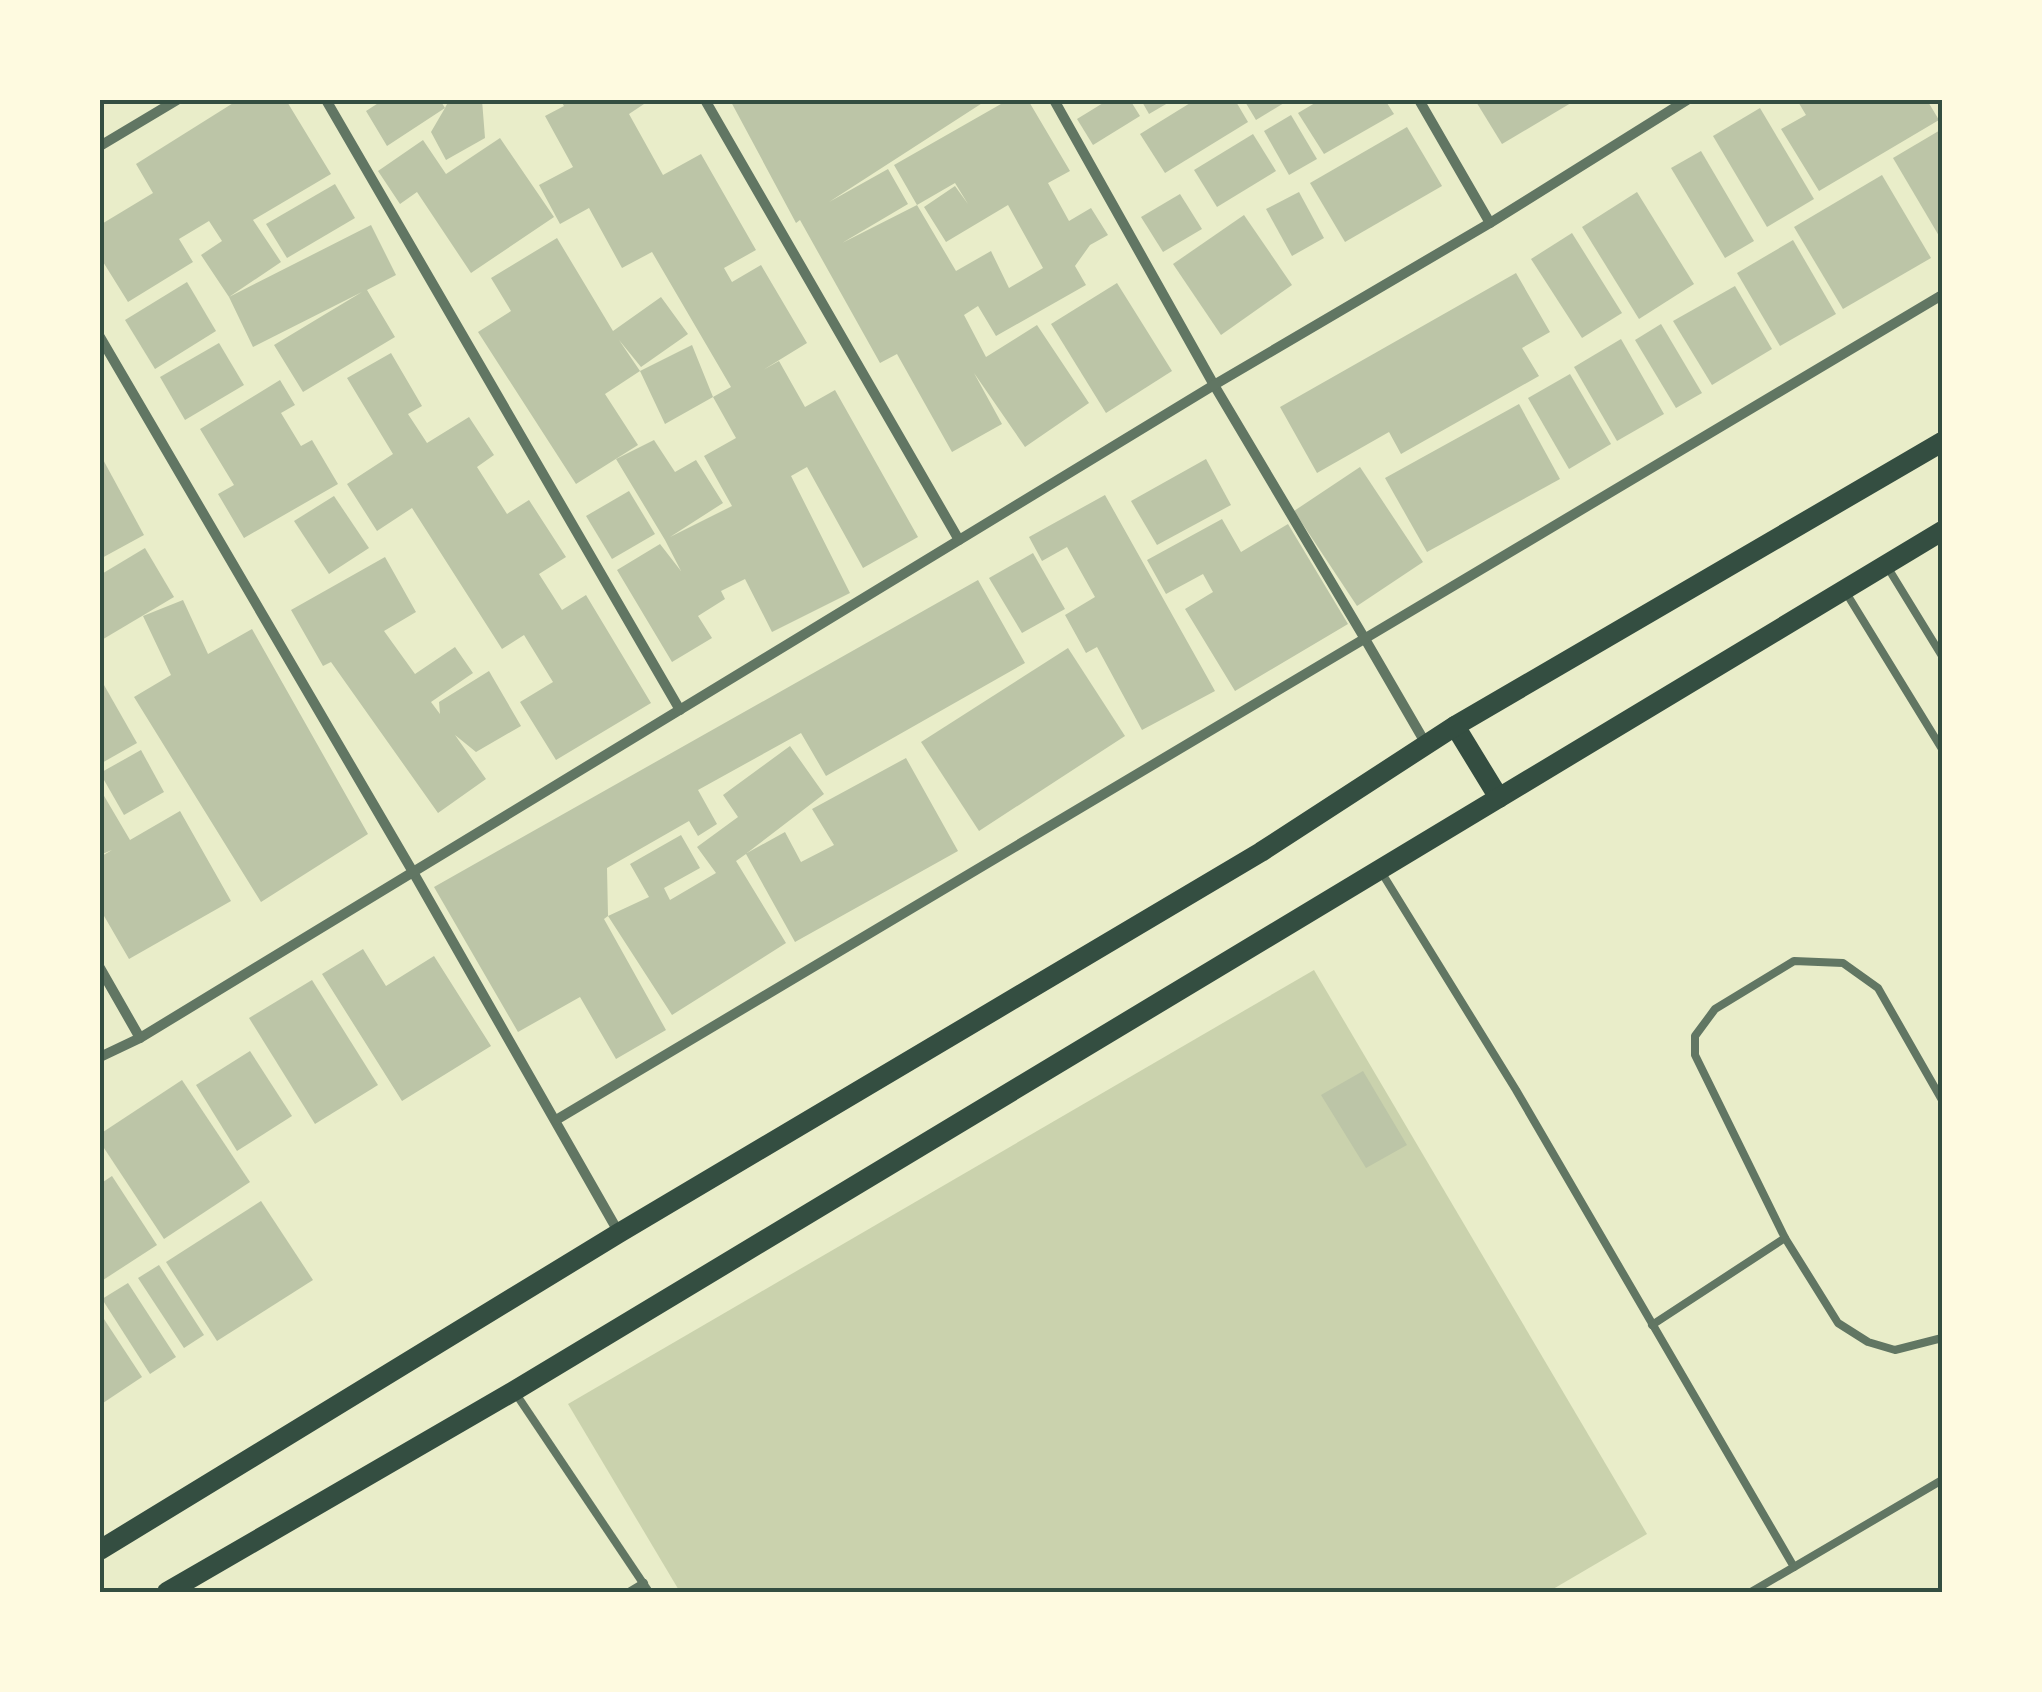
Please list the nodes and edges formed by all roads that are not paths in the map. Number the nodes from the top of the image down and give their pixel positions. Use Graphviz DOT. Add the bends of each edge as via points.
graph roads {
  1 [pos="176,100"];
  2 [pos="326,100"];
  3 [pos="705,100"];
  4 [pos="1054,100"];
  5 [pos="1419,100"];
  6 [pos="1687,100"];
  7 [pos="100,146"];
  8 [pos="1490,223"];
  9 [pos="1942,295"];
  10 [pos="100,337"];
  11 [pos="1214,385"];
  12 [pos="1942,442"];
  13 [pos="1942,531"];
  14 [pos="959,540"];
  15 [pos="1885,564"];
  16 [pos="1844,590"];
  17 [pos="1366,638"];
  18 [pos="1942,656"];
  19 [pos="680,710"];
  20 [pos="1455,726"];
  21 [pos="1426,746"];
  22 [pos="1942,749"];
  23 [pos="1498,798"];
  24 [pos="1380,870"];
  25 [pos="412,872"];
  26 [pos="100,968"];
  27 [pos="140,1038"];
  28 [pos="100,1056"];
  29 [pos="1942,1100"];
  30 [pos="556,1120"];
  31 [pos="619,1233"];
  32 [pos="1785,1238"];
  33 [pos="1652,1325"];
  34 [pos="1942,1338"];
  35 [pos="514,1391"];
  36 [pos="1942,1480"];
  37 [pos="100,1550"];
  38 [pos="1794,1567"];
  39 [pos="646,1588"];
  40 [pos="167,1592"];
  41 [pos="629,1592"];
  42 [pos="1750,1592"];
  1 -- 7 [label="street"];
  2 -- 19 [label="street"];
  3 -- 14 [label="street"];
  4 -- 11 [label="street"];
  5 -- 8 [label="street"];
  6 -- 8 [label="street"];
  8 -- 11 [label="street"];
  9 -- 17 [label="street"];
  10 -- 25 [label="street"];
  11 -- 14 [label="street"];
  11 -- 17 [label="street"];
  12 -- 20 [label="main road"];
  13 -- 15 [label="main road"];
  14 -- 19 [label="street"];
  15 -- 16 [label="main road"];
  15 -- 18 [label="lane"];
  16 -- 22 [label="lane"];
  16 -- 23 [label="main road"];
  17 -- 21 [label="street"];
  17 -- 30 [label="street"];
  19 -- 25 [label="street"];
  20 -- 21 [label="main road"];
  20 -- 23 [label="main road"];
  21 -- 31 [label="main road" via="1261,852"];
  23 -- 24 [label="main road"];
  24 -- 33 [label="lane"];
  24 -- 35 [label="main road"];
  25 -- 27 [label="street"];
  25 -- 30 [label="street"];
  26 -- 27 [label="street"];
  27 -- 28 [label="street"];
  29 -- 32 [label="lane" via="1878,988 1842,963 1794,961 1715,1009 1694,1036 1695,1056"];
  30 -- 31 [label="street"];
  31 -- 37 [label="main road"];
  32 -- 33 [label="lane"];
  32 -- 34 [label="lane" via="1838,1322 1868,1342 1895,1350"];
  33 -- 38 [label="lane"];
  35 -- 39 [label="lane"];
  35 -- 40 [label="main road"];
  36 -- 38 [label="lane"];
  38 -- 42 [label="lane"];
  39 -- 41 [label="lane"];
}
